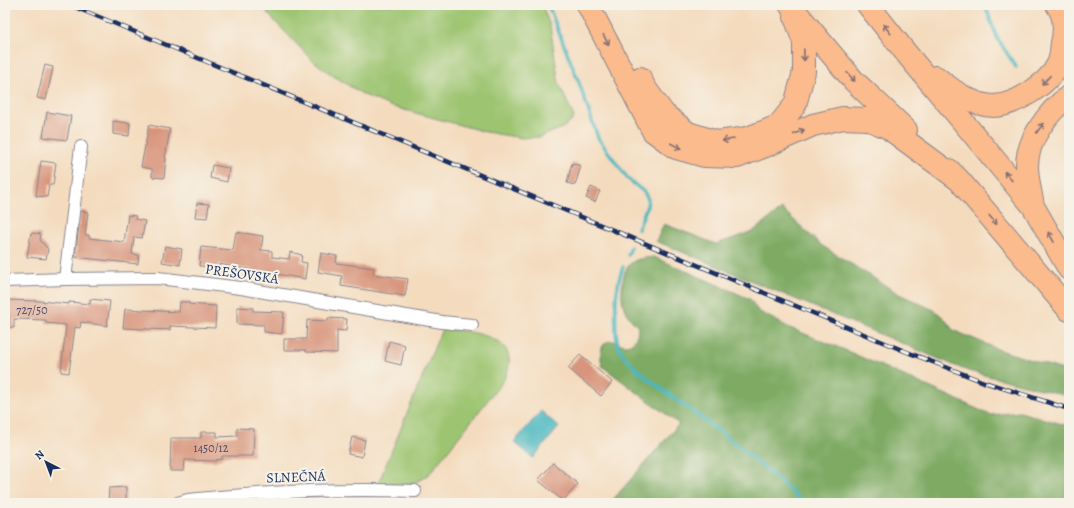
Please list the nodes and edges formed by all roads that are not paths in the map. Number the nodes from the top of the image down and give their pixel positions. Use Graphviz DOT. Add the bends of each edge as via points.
graph roads {
  1 [pos="588,5"];
  2 [pos="605,5"];
  3 [pos="789,5"];
  4 [pos="868,5"];
  5 [pos="1057,5"];
  6 [pos="906,53"];
  7 [pos="1069,96"];
  8 [pos="81,148"];
  9 [pos="959,180"];
  10 [pos="1033,206"];
  11 [pos="1069,269"];
  12 [pos="65,278"];
  13 [pos="5,281"];
  14 [pos="1069,310"];
  15 [pos="472,325"];
  16 [pos="415,491"];
  17 [pos="252,498"];
  18 [pos="178,503"];
  1 -- 9 [label="highway, one-way" via="653,131 676,148 704,156 737,157 813,125 843,118 867,119 887,127"];
  3 -- 2 [label="highway, one-way" via="804,42 804,72 795,105 778,126 748,138 717,142 688,133 664,114 645,88"];
  3 -- 9 [label="highway, one-way" via="854,81"];
  6 -- 4 [label="highway, one-way"];
  5 -- 6 [label="highway, one-way" via="1064,22 1058,64 1038,88 1009,102 994,106 966,98"];
  10 -- 6 [label="highway, one-way"];
  10 -- 7 [label="highway, one-way" via="1027,165 1030,149 1036,134 1057,105"];
  8 -- 12 [label="street"];
  9 -- 14 [label="highway, one-way"];
  11 -- 10 [label="highway, one-way"];
  12 -- 13 [label="street, PREŠOVSKÁ"];
  12 -- 15 [label="street, PREŠOVSKÁ" via="158,278 241,288"];
  16 -- 17 [label="street, SLNEČNÁ" via="370,489"];
  17 -- 18 [label="street, SLNEČNÁ" via="188,500"];
}
